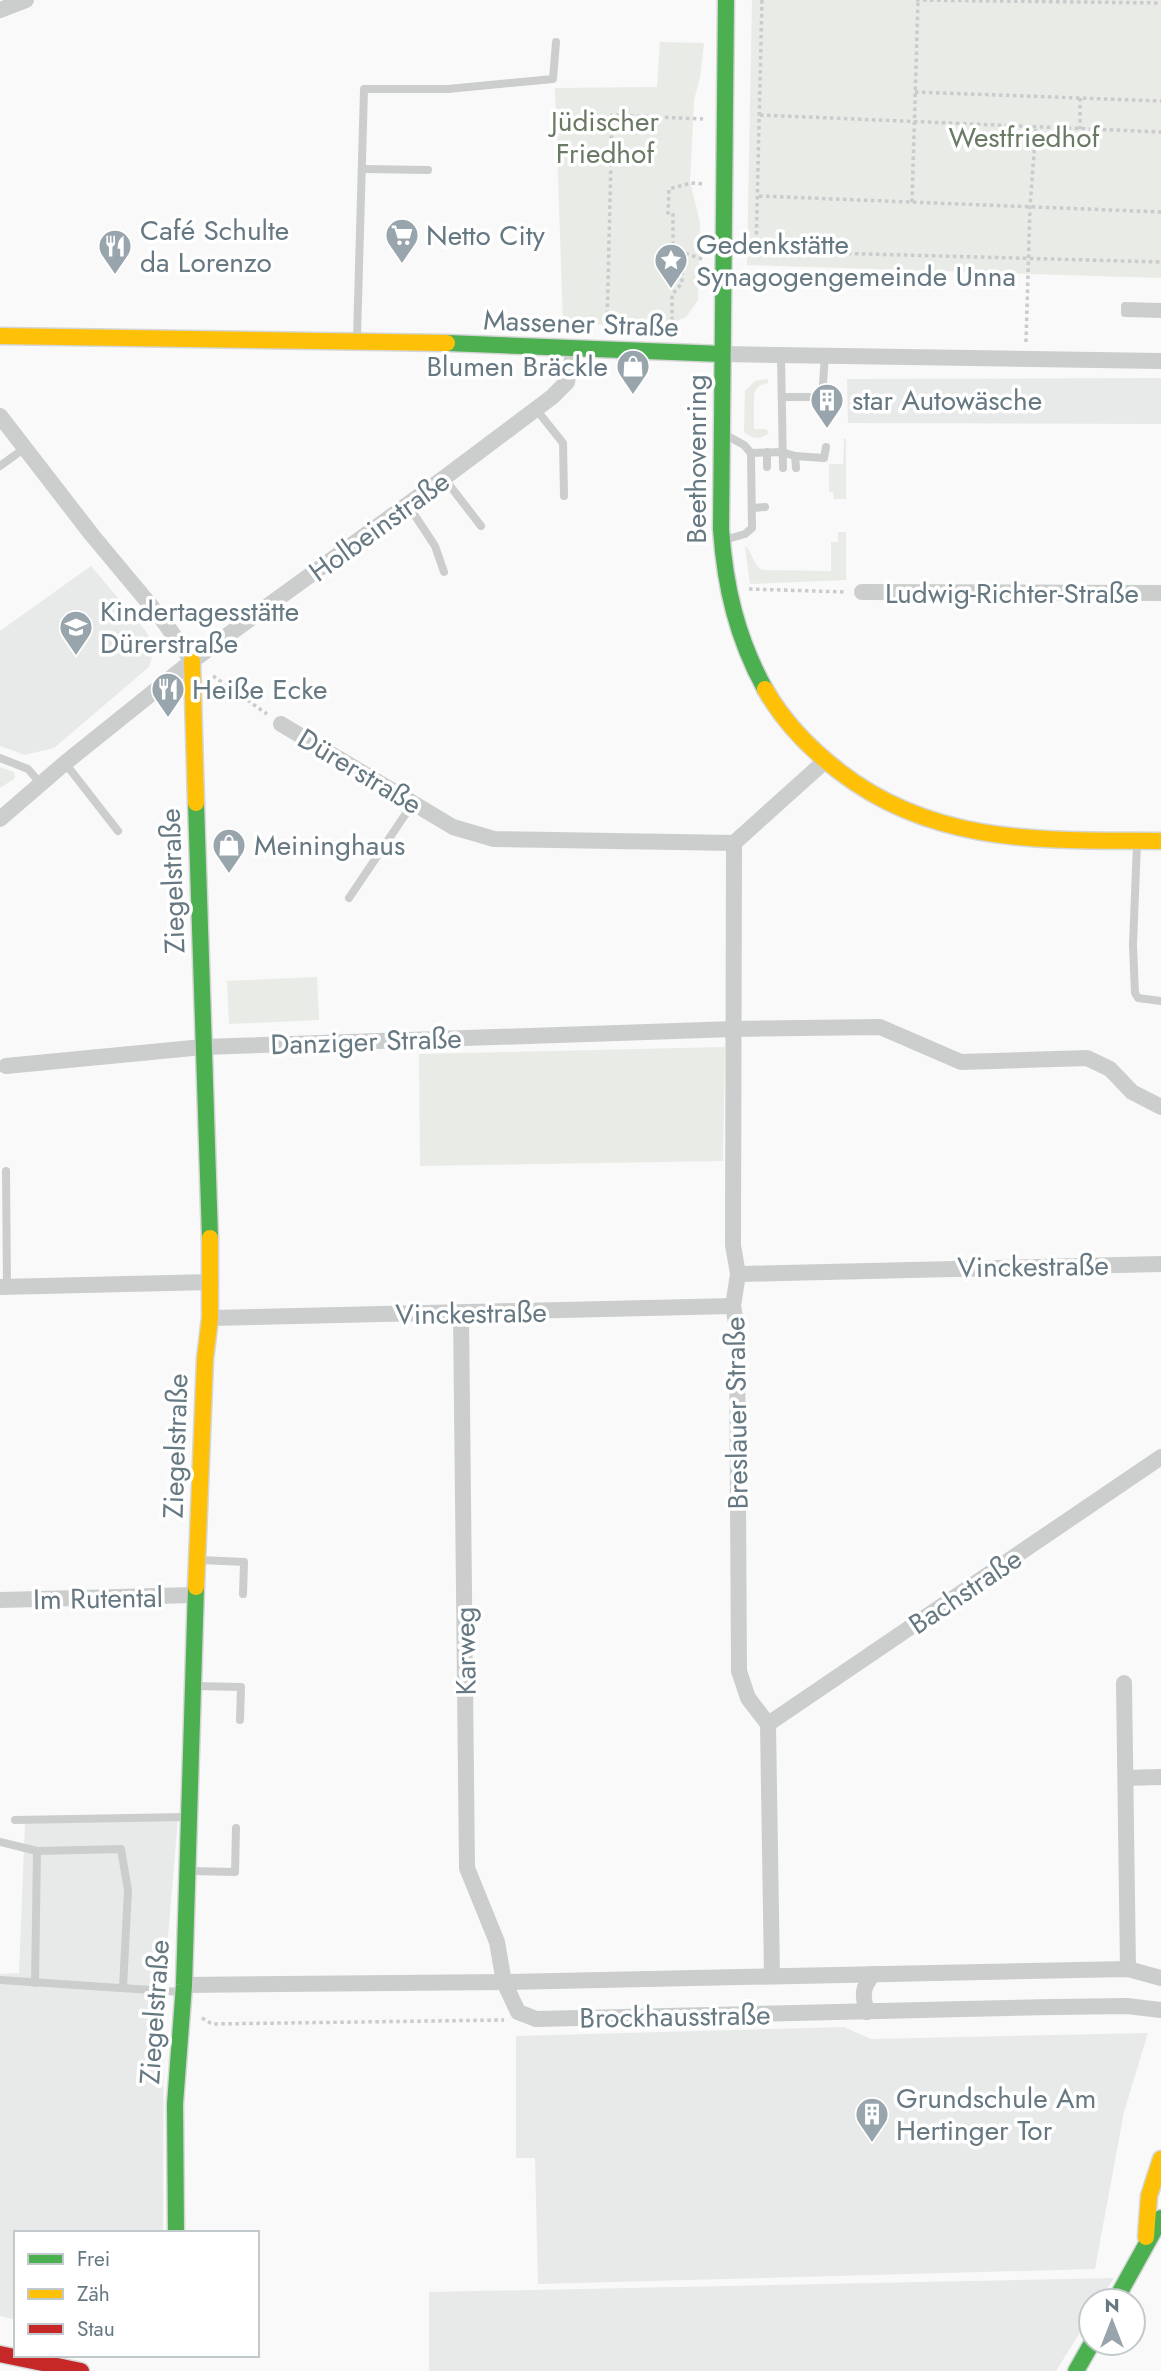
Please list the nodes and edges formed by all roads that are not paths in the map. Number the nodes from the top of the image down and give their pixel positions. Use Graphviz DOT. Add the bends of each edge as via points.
graph roads {
  1 [pos="26,0"];
  2 [pos="726,0"];
  3 [pos="0,10"];
  4 [pos="556,42"];
  5 [pos="362,169"];
  6 [pos="428,170"];
  7 [pos="1161,307"];
  8 [pos="1161,314"];
  9 [pos="0,336"];
  10 [pos="357,341"];
  11 [pos="574,350"];
  12 [pos="722,354"];
  13 [pos="781,355"];
  14 [pos="825,356"];
  15 [pos="1161,361"];
  16 [pos="782,397"];
  17 [pos="822,397"];
  18 [pos="535,408"];
  19 [pos="826,412"];
  20 [pos="0,416"];
  21 [pos="721,432"];
  22 [pos="826,447"];
  23 [pos="25,448"];
  24 [pos="767,452"];
  25 [pos="782,452"];
  26 [pos="751,453"];
  27 [pos="795,456"];
  28 [pos="0,467"];
  29 [pos="767,467"];
  30 [pos="783,468"];
  31 [pos="796,468"];
  32 [pos="444,478"];
  33 [pos="564,496"];
  34 [pos="408,505"];
  35 [pos="765,507"];
  36 [pos="754,508"];
  37 [pos="481,526"];
  38 [pos="721,541"];
  39 [pos="444,572"];
  40 [pos="862,592"];
  41 [pos="1161,593"];
  42 [pos="192,661"];
  43 [pos="281,724"];
  44 [pos="0,758"];
  45 [pos="824,762"];
  46 [pos="65,763"];
  47 [pos="41,783"];
  48 [pos="413,803"];
  49 [pos="0,820"];
  50 [pos="118,831"];
  51 [pos="1137,841"];
  52 [pos="1161,841"];
  53 [pos="734,843"];
  54 [pos="349,898"];
  55 [pos="1161,1000"];
  56 [pos="734,1029"];
  57 [pos="203,1047"];
  58 [pos="3,1069"];
  59 [pos="1161,1107"];
  60 [pos="6,1171"];
  61 [pos="1161,1264"];
  62 [pos="738,1274"];
  63 [pos="211,1282"];
  64 [pos="4,1287"];
  65 [pos="733,1306"];
  66 [pos="461,1314"];
  67 [pos="210,1318"];
  68 [pos="1161,1457"];
  69 [pos="197,1559"];
  70 [pos="243,1594"];
  71 [pos="195,1595"];
  72 [pos="0,1600"];
  73 [pos="1124,1683"];
  74 [pos="193,1686"];
  75 [pos="240,1720"];
  76 [pos="768,1724"];
  77 [pos="1161,1777"];
  78 [pos="1126,1778"];
  79 [pos="189,1817"];
  80 [pos="15,1821"];
  81 [pos="236,1828"];
  82 [pos="0,1842"];
  83 [pos="37,1851"];
  84 [pos="188,1871"];
  85 [pos="1128,1969"];
  86 [pos="873,1973"];
  87 [pos="772,1976"];
  88 [pos="1161,1979"];
  89 [pos="0,1980"];
  90 [pos="504,1982"];
  91 [pos="35,1983"];
  92 [pos="123,1988"];
  93 [pos="184,1994"];
  94 [pos="1161,2010"];
  95 [pos="867,2012"];
  96 [pos="1161,2159"];
  97 [pos="1161,2218"];
  98 [pos="176,2231"];
  99 [pos="1145,2246"];
  100 [pos="1123,2287"];
  101 [pos="14,2357"];
  102 [pos="81,2371"];
  1 -- 3 [label="street"];
  2 -- 12 [label="main road, Beethovenring"];
  4 -- 5 [label="lane" via="553,79 448,89 364,89"];
  5 -- 6 [label="lane"];
  5 -- 10 [label="lane"];
  7 -- 8 [label="lane" via="1125,306 1125,313"];
  9 -- 10 [label="main road, Massener Straße"];
  10 -- 11 [label="main road, Massener Straße"];
  11 -- 12 [label="main road, Massener Straße"];
  11 -- 18 [label="street, Holbeinstraße" via="566,382"];
  12 -- 13 [label="street, Massener Straße"];
  12 -- 21 [label="main road, Beethovenring"];
  13 -- 14 [label="street, Massener Straße"];
  13 -- 16 [label="lane"];
  14 -- 15 [label="street, Massener Straße"];
  14 -- 17 [label="lane"];
  16 -- 17 [label="lane"];
  16 -- 25 [label="lane"];
  17 -- 19 [label="lane"];
  18 -- 32 [label="street, Holbeinstraße"];
  18 -- 33 [label="lane" via="563,443"];
  20 -- 23 [label="street"];
  21 -- 26 [label="lane"];
  21 -- 38 [label="main road, Beethovenring"];
  22 -- 27 [label="lane" via="824,458"];
  23 -- 28 [label="lane"];
  23 -- 42 [label="street"];
  24 -- 25 [label="lane"];
  24 -- 26 [label="lane"];
  24 -- 29 [label="lane"];
  25 -- 27 [label="lane"];
  25 -- 30 [label="lane"];
  26 -- 36 [label="lane"];
  27 -- 31 [label="lane"];
  32 -- 34 [label="street, Holbeinstraße"];
  32 -- 37 [label="lane"];
  34 -- 39 [label="lane" via="435,546"];
  34 -- 42 [label="street, Holbeinstraße"];
  35 -- 36 [label="lane"];
  36 -- 38 [label="lane" via="752,528"];
  38 -- 45 [label="main road, Beethovenring" via="727,588 743,646 766,691 799,737"];
  40 -- 41 [label="street, Ludwig-Richter-Straße"];
  42 -- 46 [label="street, Holbeinstraße"];
  42 -- 57 [label="main road, Ziegelstraße"];
  43 -- 48 [label="street, Dürerstraße"];
  44 -- 47 [label="lane" via="28,769"];
  45 -- 51 [label="main road, Beethovenring" via="876,797 938,824 1031,838"];
  45 -- 53 [label="street"];
  46 -- 47 [label="street, Holbeinstraße"];
  46 -- 50 [label="lane"];
  47 -- 49 [label="street, Holbeinstraße"];
  48 -- 53 [label="street, Dürerstraße" via="453,827 494,839"];
  48 -- 54 [label="lane"];
  51 -- 52 [label="main road, Beethovenring"];
  51 -- 55 [label="lane" via="1135,993 1138,998"];
  53 -- 56 [label="street, Breslauer Straße"];
  56 -- 57 [label="street, Danziger Straße"];
  56 -- 59 [label="street, Danziger Straße" via="880,1027 961,1062 1087,1058 1110,1069 1132,1092"];
  56 -- 62 [label="street, Breslauer Straße" via="733,1245"];
  57 -- 58 [label="street, Danziger Straße"];
  57 -- 63 [label="main road, Ziegelstraße"];
  60 -- 64 [label="lane"];
  61 -- 62 [label="street, Vinckestraße"];
  62 -- 65 [label="street, Breslauer Straße"];
  63 -- 64 [label="street"];
  63 -- 67 [label="main road, Ziegelstraße"];
  65 -- 66 [label="street, Vinckestraße"];
  65 -- 76 [label="street, Breslauer Straße" via="737,1328 739,1671 748,1698"];
  66 -- 67 [label="street, Vinckestraße"];
  66 -- 90 [label="street, Karweg" via="467,1868 497,1942"];
  67 -- 69 [label="main road, Ziegelstraße"];
  68 -- 76 [label="street, Bachstraße"];
  69 -- 70 [label="lane" via="244,1562"];
  69 -- 71 [label="main road, Ziegelstraße"];
  71 -- 72 [label="street, Im Rutental"];
  71 -- 74 [label="main road, Ziegelstraße"];
  73 -- 78 [label="street"];
  74 -- 75 [label="lane" via="241,1687"];
  74 -- 79 [label="main road, Ziegelstraße"];
  76 -- 87 [label="street"];
  77 -- 78 [label="street"];
  78 -- 85 [label="street"];
  79 -- 80 [label="lane"];
  79 -- 84 [label="main road, Ziegelstraße"];
  81 -- 84 [label="lane" via="235,1872"];
  82 -- 83 [label="lane"];
  83 -- 91 [label="lane"];
  83 -- 92 [label="lane" via="121,1849 128,1889"];
  84 -- 93 [label="main road, Ziegelstraße"];
  85 -- 86 [label="street, Brockhausstraße"];
  85 -- 88 [label="street, Brockhausstraße"];
  86 -- 87 [label="street, Brockhausstraße"];
  86 -- 95 [label="street" via="863,1986"];
  87 -- 90 [label="street, Brockhausstraße"];
  89 -- 91 [label="lane"];
  90 -- 93 [label="street, Brockhausstraße"];
  90 -- 95 [label="street, Brockhausstraße" via="518,2012 536,2019"];
  91 -- 92 [label="lane"];
  92 -- 93 [label="lane"];
  93 -- 98 [label="main road, Ziegelstraße" via="175,2104"];
  94 -- 95 [label="street, Brockhausstraße" via="1102,2006"];
  96 -- 99 [label="main road" via="1149,2196"];
  97 -- 99 [label="main road"];
  99 -- 100 [label="main road"];
  101 -- 102 [label="main road"];
}
